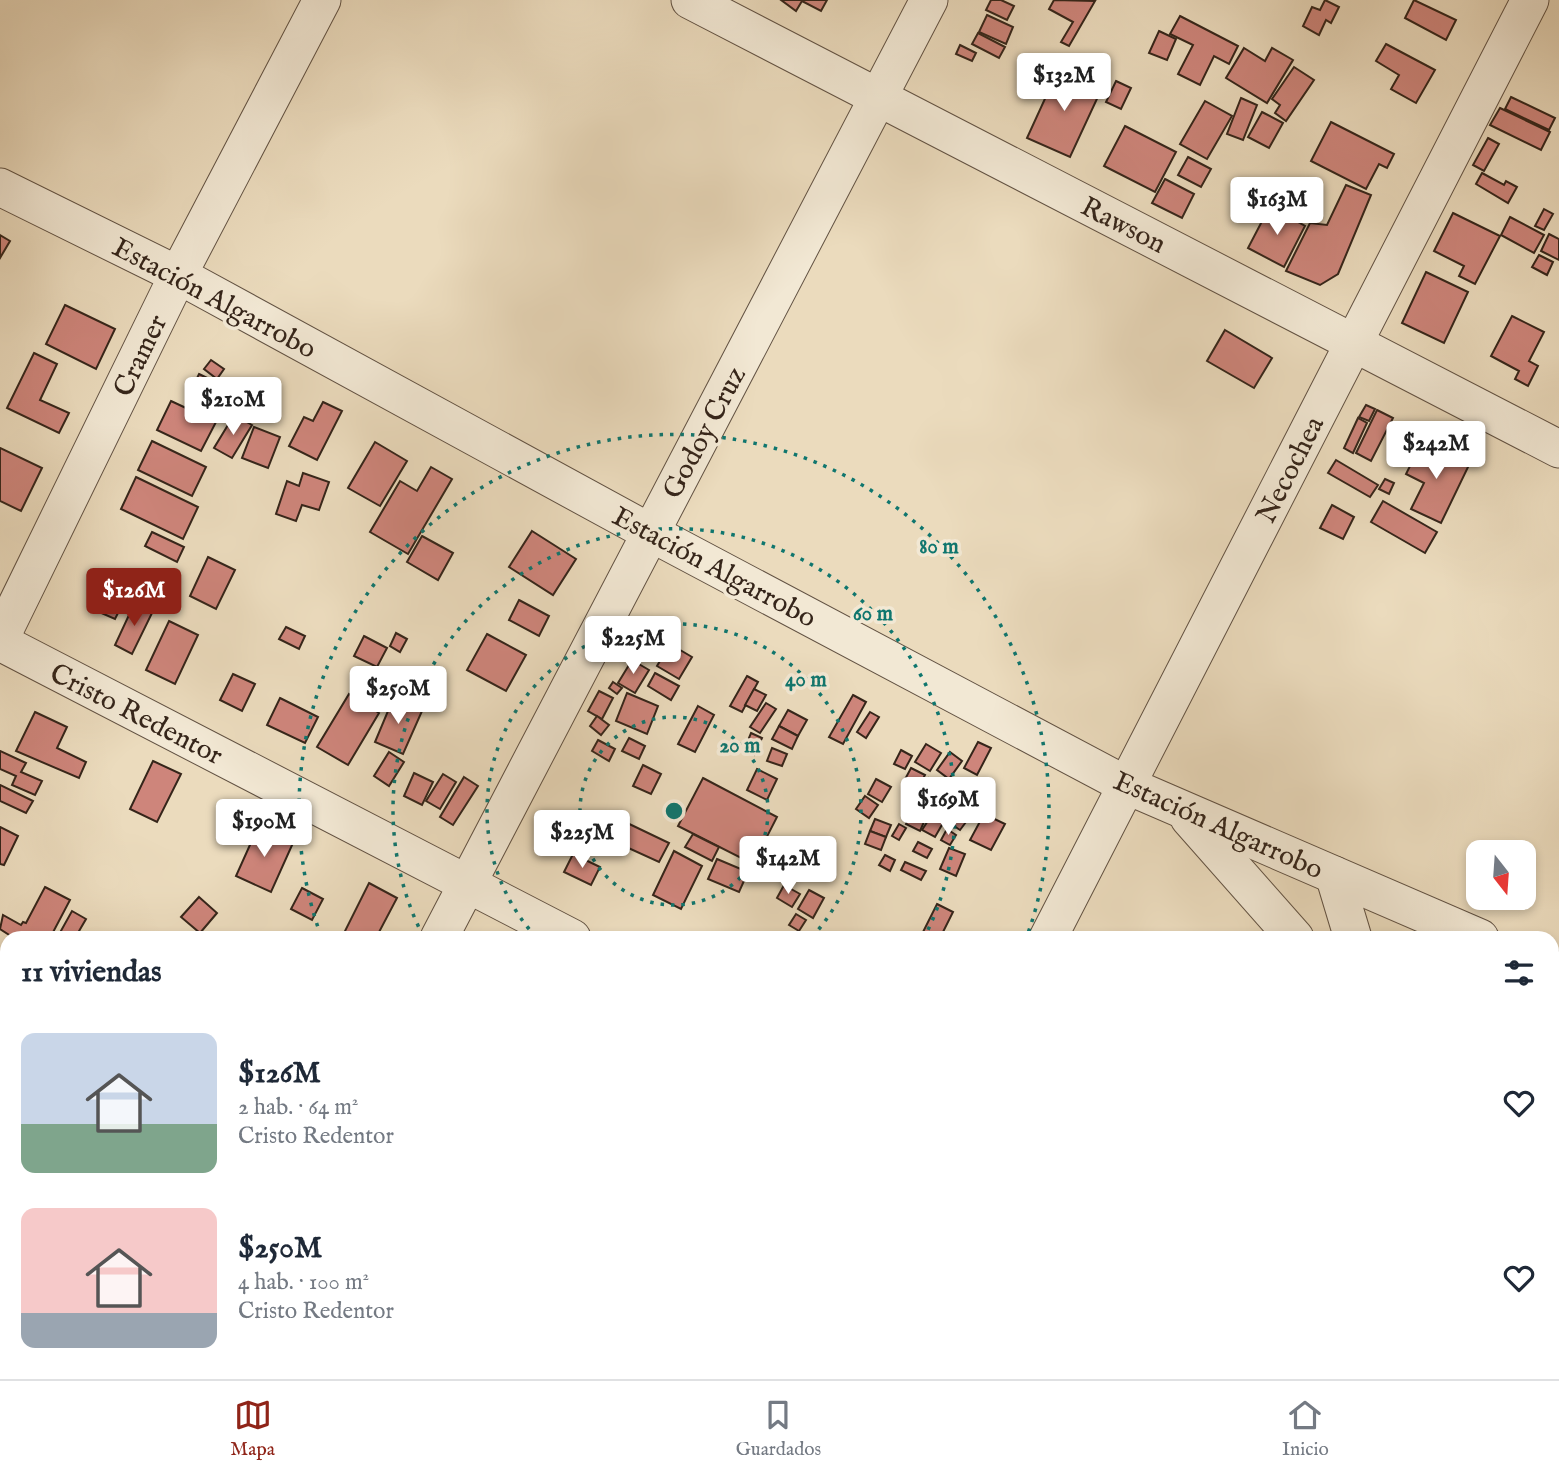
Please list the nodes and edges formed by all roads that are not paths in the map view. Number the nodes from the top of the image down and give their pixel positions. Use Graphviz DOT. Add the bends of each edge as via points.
graph roads {
  1 [pos="322,0"];
  2 [pos="690,0"];
  3 [pos="929,0"];
  4 [pos="1530,0"];
  5 [pos="878,97"];
  6 [pos="0,187"];
  7 [pos="178,275"];
  8 [pos="1354,343"];
  9 [pos="1559,449"];
  10 [pos="651,533"];
  11 [pos="0,640"];
  12 [pos="1126,785"];
  13 [pos="1182,809"];
  14 [pos="1334,875"];
  15 [pos="467,885"];
  16 [pos="443,931"];
  17 [pos="558,931"];
  18 [pos="1052,931"];
  19 [pos="1289,931"];
  20 [pos="1351,931"];
  21 [pos="1464,931"];
  1 -- 7 [label="street, Cramer"];
  2 -- 5 [label="street, Rawson"];
  3 -- 5 [label="street, Godoy Cruz"];
  4 -- 8 [label="street, Necochea"];
  5 -- 8 [label="street, Rawson"];
  5 -- 10 [label="street, Godoy Cruz"];
  6 -- 7 [label="street, Estación Algarrobo"];
  7 -- 10 [label="street, Estación Algarrobo"];
  7 -- 11 [label="street, Cramer"];
  8 -- 9 [label="street, Rawson"];
  8 -- 12 [label="street, Necochea"];
  10 -- 12 [label="street, Estación Algarrobo"];
  10 -- 15 [label="street, Godoy Cruz"];
  11 -- 15 [label="street, Cristo Redentor"];
  12 -- 13 [label="street, Estación Algarrobo"];
  12 -- 18 [label="street, Necochea"];
  13 -- 14 [label="street, Estación Algarrobo"];
  13 -- 19 [label="street"];
  14 -- 20 [label="street"];
  14 -- 21 [label="street, Estación Algarrobo"];
  15 -- 16 [label="street, Godoy Cruz"];
  15 -- 17 [label="street, Cristo Redentor"];
}
